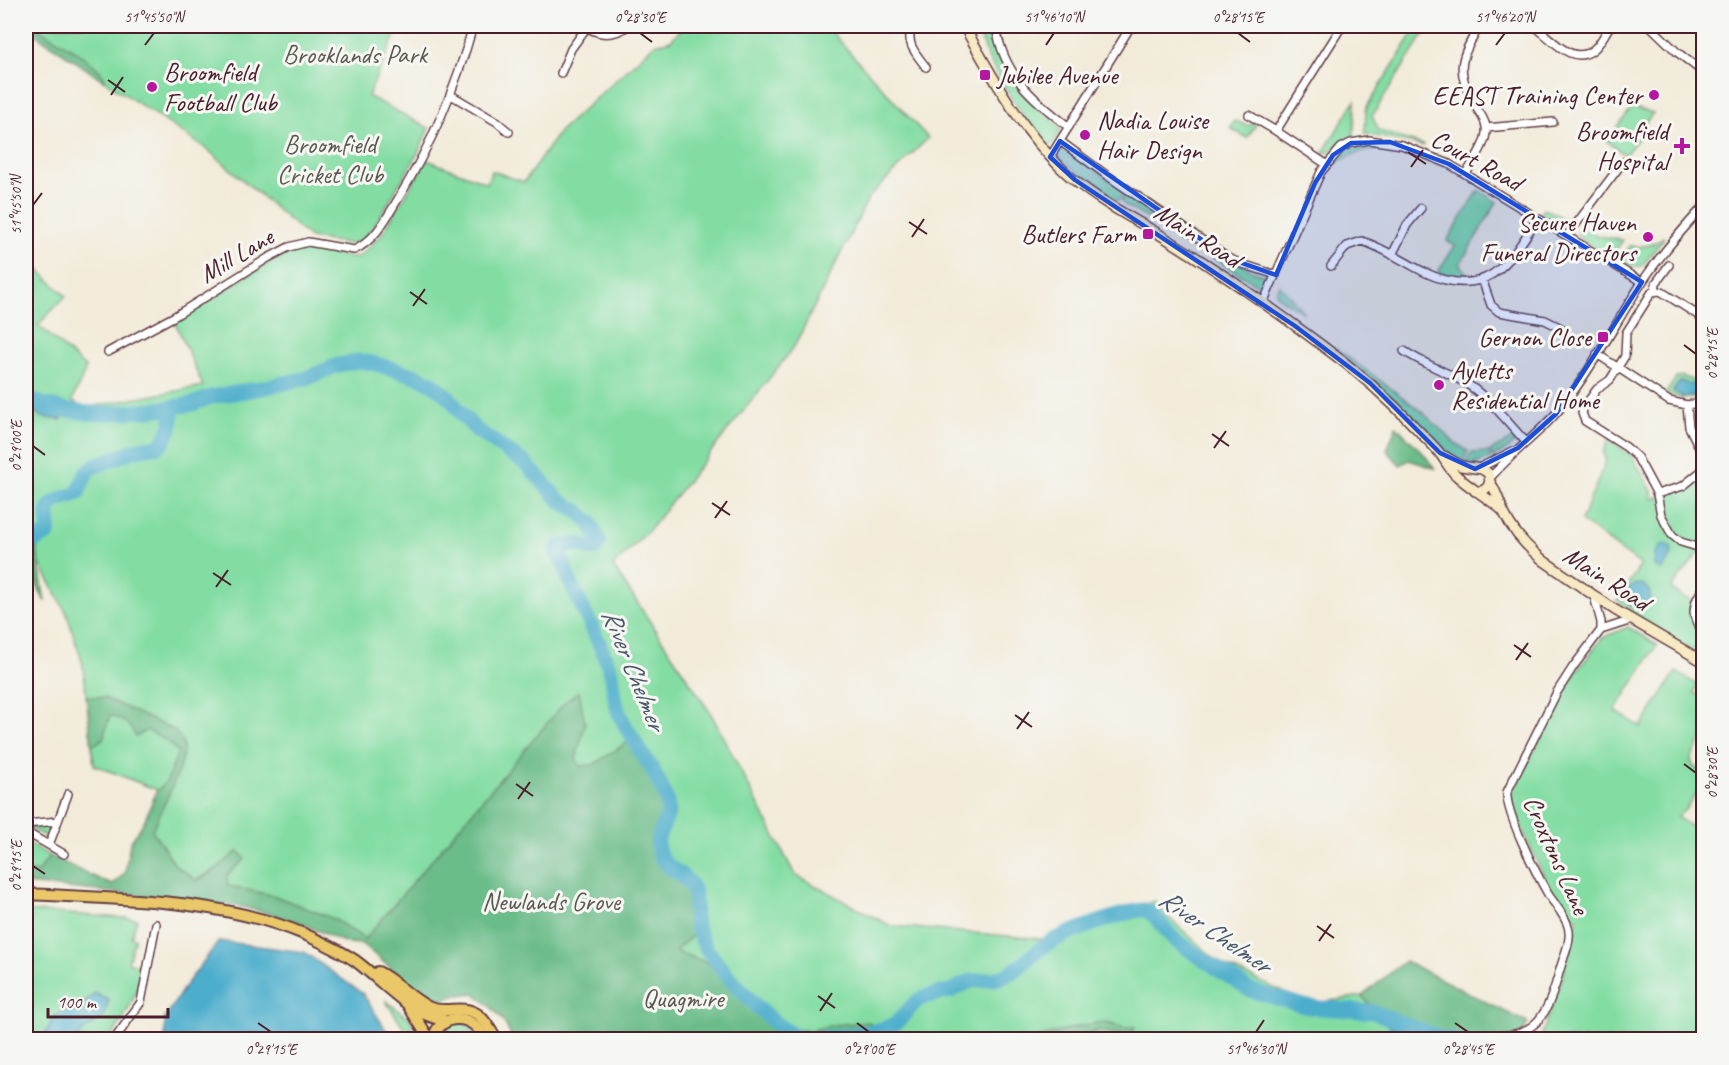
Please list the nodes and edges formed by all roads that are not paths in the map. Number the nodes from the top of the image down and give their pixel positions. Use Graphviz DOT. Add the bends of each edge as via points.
graph roads {
  1 [pos="473,26"];
  2 [pos="586,26"];
  3 [pos="628,26"];
  4 [pos="913,26"];
  5 [pos="964,26"];
  6 [pos="996,26"];
  7 [pos="1131,26"];
  8 [pos="1342,26"];
  9 [pos="1480,26"];
  10 [pos="1534,26"];
  11 [pos="1610,26"];
  12 [pos="1650,26"];
  13 [pos="926,67"];
  14 [pos="561,73"];
  15 [pos="1704,73"];
  16 [pos="451,96"];
  17 [pos="1249,115"];
  18 [pos="1553,122"];
  19 [pos="1069,127"];
  20 [pos="1486,128"];
  21 [pos="1276,131"];
  22 [pos="510,132"];
  23 [pos="1060,141"];
  24 [pos="1050,157"];
  25 [pos="1623,162"];
  26 [pos="1326,164"];
  27 [pos="1466,174"];
  28 [pos="1704,206"];
  29 [pos="1421,208"];
  30 [pos="1696,214"];
  31 [pos="1537,219"];
  32 [pos="1704,221"];
  33 [pos="1567,236"];
  34 [pos="1392,255"];
  35 [pos="1669,265"];
  36 [pos="1331,266"];
  37 [pos="1276,275"];
  38 [pos="1482,279"];
  39 [pos="1642,282"];
  40 [pos="1656,291"];
  41 [pos="1263,303"];
  42 [pos="1704,319"];
  43 [pos="1561,328"];
  44 [pos="1404,351"];
  45 [pos="108,352"];
  46 [pos="1597,354"];
  47 [pos="1618,367"];
  48 [pos="1704,402"];
  49 [pos="1687,405"];
  50 [pos="1526,442"];
  51 [pos="1518,448"];
  52 [pos="1440,453"];
  53 [pos="1704,457"];
  54 [pos="1477,469"];
  55 [pos="1704,469"];
  56 [pos="1490,480"];
  57 [pos="1468,483"];
  58 [pos="1474,491"];
  59 [pos="1657,494"];
  60 [pos="1503,511"];
  61 [pos="1704,549"];
  62 [pos="1704,587"];
  63 [pos="1594,596"];
  64 [pos="1632,620"];
  65 [pos="1601,630"];
  66 [pos="1704,632"];
  67 [pos="1704,662"];
  68 [pos="68,795"];
  69 [pos="58,821"];
  70 [pos="26,824"];
  71 [pos="26,832"];
  72 [pos="49,845"];
  73 [pos="64,854"];
  74 [pos="26,894"];
  75 [pos="156,924"];
  76 [pos="354,960"];
  77 [pos="408,1005"];
  78 [pos="447,1021"];
  79 [pos="1483,1036"];
  80 [pos="428,1037"];
  81 [pos="116,1039"];
  82 [pos="484,1040"];
  83 [pos="497,1040"];
  1 -- 16 [label="street, Mill Lane"];
  2 -- 3 [label="street" via="596,33 613,34"];
  2 -- 14 [label="street"];
  4 -- 13 [label="street" via="909,40"];
  5 -- 24 [label="main road, Main Road" via="1013,110"];
  6 -- 19 [label="street" via="1001,51 1020,85"];
  7 -- 19 [label="street"];
  8 -- 21 [label="street"];
  9 -- 20 [label="street" via="1463,55 1461,75"];
  10 -- 11 [label="street" via="1574,55 1596,48"];
  12 -- 15 [label="street"];
  16 -- 22 [label="street"];
  16 -- 45 [label="street, Mill Lane" via="409,181 367,242 354,250 308,242 289,247"];
  17 -- 21 [label="street"];
  18 -- 20 [label="street"];
  19 -- 23 [label="street"];
  20 -- 27 [label="street" via="1483,143"];
  21 -- 26 [label="street"];
  23 -- 24 [label="street"];
  23 -- 37 [label="street, Main Road" via="1228,258"];
  24 -- 41 [label="main road, Main Road" via="1089,191"];
  25 -- 33 [label="street"];
  26 -- 27 [label="street, Court Road" via="1346,145 1369,140 1413,148"];
  26 -- 37 [label="street, Court Road"];
  27 -- 31 [label="street, Court Road"];
  28 -- 30 [label="street"];
  29 -- 34 [label="street"];
  30 -- 32 [label="street"];
  30 -- 39 [label="street"];
  31 -- 33 [label="street, Court Road"];
  31 -- 38 [label="street" via="1510,261"];
  33 -- 39 [label="street, Court Road"];
  34 -- 36 [label="street" via="1362,241 1354,242 1340,252"];
  34 -- 38 [label="street" via="1445,280"];
  35 -- 40 [label="street" via="1656,284"];
  37 -- 41 [label="street, Court Road"];
  38 -- 43 [label="street" via="1491,305 1499,312 1545,320"];
  39 -- 46 [label="street"];
  40 -- 42 [label="street"];
  40 -- 47 [label="street" via="1626,333 1625,356"];
  41 -- 52 [label="main road, Main Road" via="1370,383"];
  44 -- 50 [label="street" via="1473,388"];
  46 -- 47 [label="street"];
  46 -- 50 [label="street" via="1556,414"];
  47 -- 49 [label="street" via="1664,399"];
  47 -- 59 [label="street" via="1596,389 1584,407 1583,417 1632,452"];
  48 -- 49 [label="street"];
  49 -- 53 [label="street" via="1689,427"];
  50 -- 51 [label="street"];
  51 -- 54 [label="street"];
  51 -- 56 [label="street"];
  52 -- 54 [label="main road, Main Road" via="1461,466"];
  52 -- 57 [label="main road, Main Road" via="1455,474"];
  54 -- 56 [label="main road, Main Road" via="1486,471"];
  54 -- 57 [label="main road" via="1468,475"];
  55 -- 59 [label="street" via="1683,486"];
  56 -- 58 [label="main road" via="1486,489"];
  56 -- 60 [label="main road, Main Road"];
  57 -- 58 [label="main road, Main Road"];
  58 -- 60 [label="main road, Main Road" via="1490,498"];
  59 -- 61 [label="street" via="1661,515 1672,535"];
  60 -- 63 [label="main road, Main Road" via="1534,553"];
  62 -- 66 [label="street" via="1694,613"];
  63 -- 64 [label="main road, Main Road"];
  63 -- 65 [label="street"];
  64 -- 65 [label="street"];
  64 -- 67 [label="main road, Main Road"];
  65 -- 79 [label="street, Croxtons Lane" via="1557,692 1507,792 1509,809 1530,857 1568,926 1568,945 1545,1013 1536,1024 1508,1036"];
  68 -- 69 [label="street"];
  69 -- 70 [label="street"];
  69 -- 72 [label="street"];
  71 -- 72 [label="street"];
  72 -- 73 [label="street"];
  74 -- 76 [label="main road" via="185,904 232,913 304,934"];
  75 -- 81 [label="street" via="141,1002"];
  76 -- 77 [label="main road"];
  76 -- 83 [label="main road" via="385,976 426,1006 438,1011 463,1009 476,1013"];
  77 -- 78 [label="main road"];
  77 -- 80 [label="main road"];
  78 -- 80 [label="main road"];
  78 -- 82 [label="main road" via="470,1021"];
}
